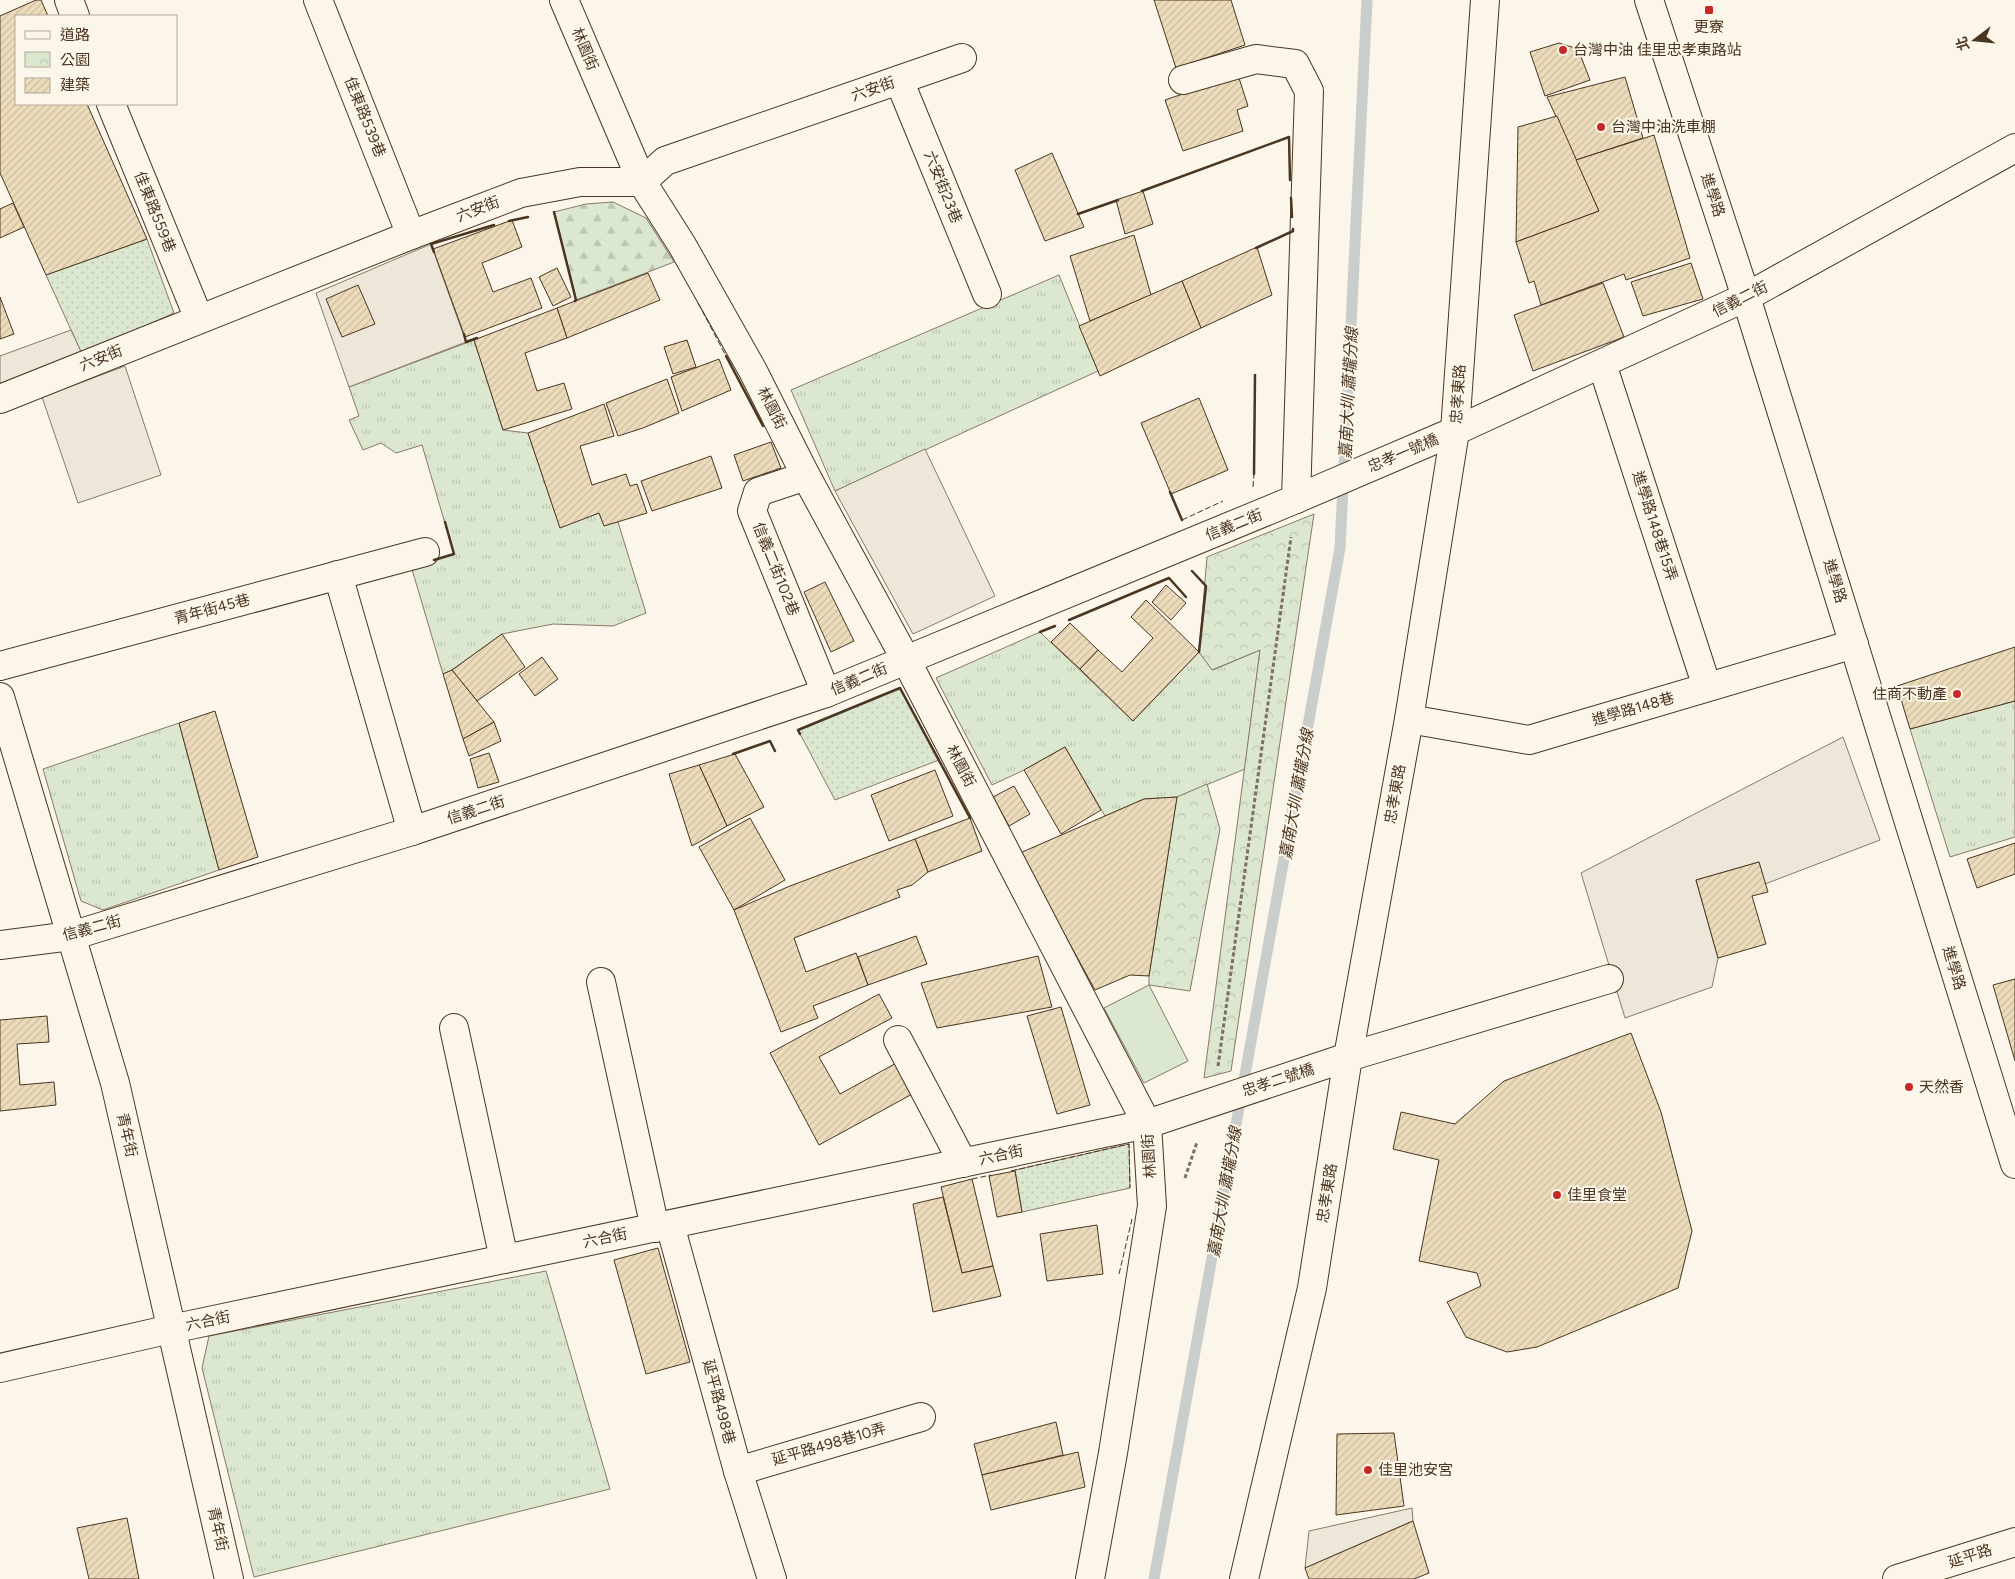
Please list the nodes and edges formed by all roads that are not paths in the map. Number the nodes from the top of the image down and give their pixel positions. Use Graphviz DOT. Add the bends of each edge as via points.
graph roads {
  1 [pos="69,0"];
  2 [pos="318,0"];
  3 [pos="564,0"];
  4 [pos="1485,0"];
  5 [pos="1649,0"];
  6 [pos="75,15"];
  7 [pos="962,58"];
  8 [pos="899,80"];
  9 [pos="1183,80"];
  10 [pos="111,105"];
  11 [pos="2015,148"];
  12 [pos="642,182"];
  13 [pos="411,235"];
  14 [pos="987,294"];
  15 [pos="1746,297"];
  16 [pos="199,320"];
  17 [pos="1602,364"];
  18 [pos="0,398"];
  19 [pos="1455,431"];
  20 [pos="806,476"];
  21 [pos="1296,499"];
  22 [pos="425,552"];
  23 [pos="338,575"];
  24 [pos="1854,644"];
  25 [pos="906,660"];
  26 [pos="0,666"];
  27 [pos="1707,687"];
  28 [pos="826,693"];
  29 [pos="0,697"];
  30 [pos="1409,719"];
  31 [pos="412,832"];
  32 [pos="71,936"];
  33 [pos="0,945"];
  34 [pos="1609,979"];
  35 [pos="601,982"];
  36 [pos="454,1028"];
  37 [pos="898,1040"];
  38 [pos="1348,1057"];
  39 [pos="1208,1104"];
  40 [pos="1147,1124"];
  41 [pos="963,1163"];
  42 [pos="2015,1164"];
  43 [pos="663,1226"];
  44 [pos="504,1259"];
  45 [pos="171,1329"];
  46 [pos="0,1368"];
  47 [pos="921,1417"];
  48 [pos="738,1471"];
  49 [pos="2015,1542"];
  50 [pos="229,1579"];
  51 [pos="772,1579"];
  52 [pos="1090,1579"];
  53 [pos="1244,1579"];
  54 [pos="1897,1579"];
  1 -- 6 [label="street"];
  2 -- 13 [label="street, 佳東路539巷"];
  3 -- 12 [label="street, 林園街"];
  4 -- 19 [label="street, 忠孝東路"];
  5 -- 15 [label="street, 進學路"];
  7 -- 8 [label="street, 六安街"];
  8 -- 12 [label="street, 六安街" via="665,161"];
  8 -- 14 [label="street, 六安街23巷"];
  9 -- 21 [label="street" via="1256,59 1295,64 1310,91"];
  10 -- 16 [label="street, 佳東路559巷"];
  11 -- 15 [label="street, 信義二街"];
  12 -- 13 [label="street, 六安街" via="580,182 521,193"];
  12 -- 20 [label="street, 林園街" via="682,245 753,371"];
  13 -- 16 [label="street, 六安街"];
  15 -- 17 [label="street, 信義二街"];
  15 -- 24 [label="street, 進學路"];
  16 -- 18 [label="street, 六安街"];
  17 -- 19 [label="street, 信義二街"];
  17 -- 27 [label="street, 進學路148巷15弄"];
  19 -- 21 [label="street, 忠孝一號橋"];
  19 -- 30 [label="street, 忠孝東路"];
  20 -- 25 [label="street, 林園街"];
  20 -- 28 [label="street, 信義二街102巷" via="758,492 752,511"];
  21 -- 25 [label="street, 信義二街"];
  22 -- 23 [label="street, 青年街45巷"];
  23 -- 26 [label="street, 青年街45巷"];
  23 -- 31 [label="street"];
  24 -- 27 [label="street, 進學路148巷"];
  24 -- 42 [label="street, 進學路"];
  25 -- 28 [label="street, 信義二街"];
  25 -- 40 [label="street, 林園街"];
  27 -- 30 [label="street, 進學路148巷" via="1529,740"];
  28 -- 31 [label="street, 信義二街"];
  29 -- 32 [label="street, 青年街"];
  30 -- 38 [label="street, 忠孝東路"];
  31 -- 32 [label="street, 信義二街"];
  32 -- 33 [label="street, 信義二街"];
  32 -- 45 [label="street, 青年街" via="115,1083"];
  34 -- 38 [label="street, 忠孝二號橋"];
  35 -- 43 [label="street, 延平路498巷"];
  36 -- 44 [label="street"];
  37 -- 41 [label="street"];
  38 -- 39 [label="street, 忠孝二號橋"];
  38 -- 53 [label="street, 忠孝東路" via="1312,1288"];
  39 -- 40 [label="street, 六合街"];
  40 -- 41 [label="street, 六合街"];
  40 -- 52 [label="street, 林園街" via="1152,1206"];
  41 -- 43 [label="street, 六合街"];
  43 -- 44 [label="street, 六合街"];
  43 -- 48 [label="street, 延平路498巷"];
  44 -- 45 [label="street, 六合街"];
  45 -- 46 [label="street, 六合街"];
  45 -- 50 [label="street, 青年街"];
  47 -- 48 [label="street, 延平路498巷10弄"];
  48 -- 51 [label="street, 延平路498巷"];
  49 -- 54 [label="street, 延平路"];
}
